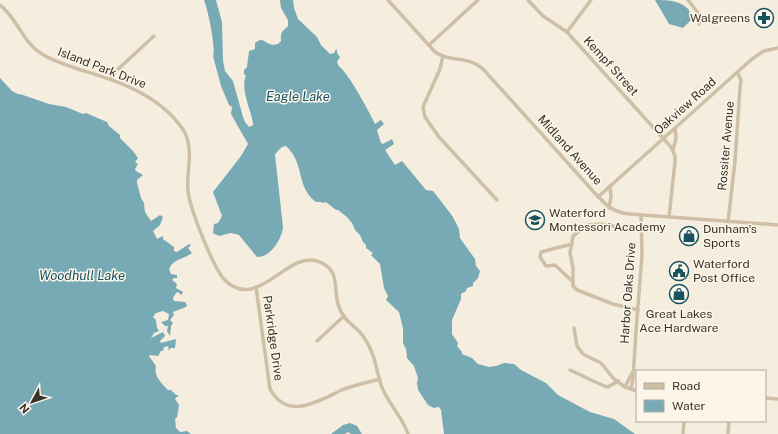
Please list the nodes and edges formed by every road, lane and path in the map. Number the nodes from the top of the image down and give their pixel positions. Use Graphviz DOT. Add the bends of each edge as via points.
graph roads {
  1 [pos="388,0"];
  2 [pos="478,0"];
  3 [pos="528,0"];
  4 [pos="591,0"];
  5 [pos="688,0"];
  6 [pos="0,4"];
  7 [pos="699,24"];
  8 [pos="567,32"];
  9 [pos="154,36"];
  10 [pos="429,45"];
  11 [pos="778,48"];
  12 [pos="443,56"];
  13 [pos="737,72"];
  14 [pos="111,79"];
  15 [pos="675,128"];
  16 [pos="663,139"];
  17 [pos="673,151"];
  18 [pos="610,186"];
  19 [pos="598,197"];
  20 [pos="497,200"];
  21 [pos="609,208"];
  22 [pos="641,215"];
  23 [pos="669,217"];
  24 [pos="728,222"];
  25 [pos="778,225"];
  26 [pos="641,231"];
  27 [pos="572,244"];
  28 [pos="573,282"];
  29 [pos="256,287"];
  30 [pos="638,310"];
  31 [pos="344,316"];
  32 [pos="574,328"];
  33 [pos="317,341"];
  34 [pos="570,370"];
  35 [pos="633,372"];
  36 [pos="380,379"];
  37 [pos="618,381"];
  38 [pos="625,387"];
  39 [pos="631,389"];
  40 [pos="636,390"];
  41 [pos="766,398"];
  42 [pos="778,399"];
  43 [pos="684,422"];
  44 [pos="728,422"];
  45 [pos="408,434"];
  46 [pos="683,434"];
  47 [pos="728,434"];
  1 -- 10 [label="street, Midland Avenue"];
  2 -- 10 [label="street"];
  3 -- 8 [label="street, Kempf Street" via="543,16"];
  4 -- 8 [label="street"];
  5 -- 7 [label="street" via="702,18"];
  6 -- 14 [label="street, Island Park Drive" via="12,17 27,42 43,55 62,64"];
  8 -- 16 [label="street, Kempf Street"];
  9 -- 14 [label="street" via="116,71"];
  10 -- 12 [label="street, Midland Avenue"];
  11 -- 13 [label="street, Oakview Road" via="759,54"];
  12 -- 19 [label="street, Midland Avenue" via="471,61 483,69"];
  12 -- 20 [label="street" via="440,70 423,108 425,117"];
  13 -- 15 [label="street, Oakview Road"];
  13 -- 24 [label="street, Rossiter Avenue" via="741,80"];
  14 -- 29 [label="street, Island Park Drive" via="154,100 182,128 190,148 190,206 210,255 219,272 235,287"];
  15 -- 16 [label="street, Oakview Road"];
  15 -- 17 [label="street"];
  16 -- 17 [label="street, Kempf Street"];
  16 -- 18 [label="street, Oakview Road"];
  17 -- 23 [label="street" via="675,162"];
  18 -- 19 [label="street, Oakview Road"];
  18 -- 21 [label="street"];
  19 -- 21 [label="street, Midland Avenue"];
  21 -- 22 [label="street, Midland Avenue" via="620,213"];
  22 -- 23 [label="street, Midland Avenue"];
  22 -- 26 [label="street, Harbor Oaks Drive"];
  23 -- 24 [label="street, Midland Avenue"];
  24 -- 25 [label="street, Midland Avenue"];
  26 -- 27 [label="street" via="601,224 587,225 573,236"];
  26 -- 30 [label="street, Harbor Oaks Drive"];
  27 -- 28 [label="street" via="570,253"];
  27 -- 28 [label="street" via="542,252 540,257 546,266 555,265"];
  28 -- 30 [label="street" via="577,290 590,296"];
  29 -- 31 [label="street" via="267,283 294,264 312,260 325,265 334,276 338,304"];
  29 -- 36 [label="street, Parkridge Drive" via="270,389 279,400 290,406 309,405 349,387"];
  30 -- 35 [label="street, Harbor Oaks Drive"];
  31 -- 33 [label="street"];
  31 -- 36 [label="street" via="365,338 373,354"];
  32 -- 37 [label="street" via="575,341 580,350 601,363"];
  34 -- 37 [label="street" via="608,387"];
  35 -- 38 [label="street"];
  35 -- 39 [label="street, Harbor Oaks Drive"];
  36 -- 45 [label="street"];
  37 -- 38 [label="street"];
  38 -- 39 [label="street"];
  39 -- 40 [label="street"];
  41 -- 42 [label="street"];
  43 -- 46 [label="street"];
  44 -- 47 [label="street"];
}
